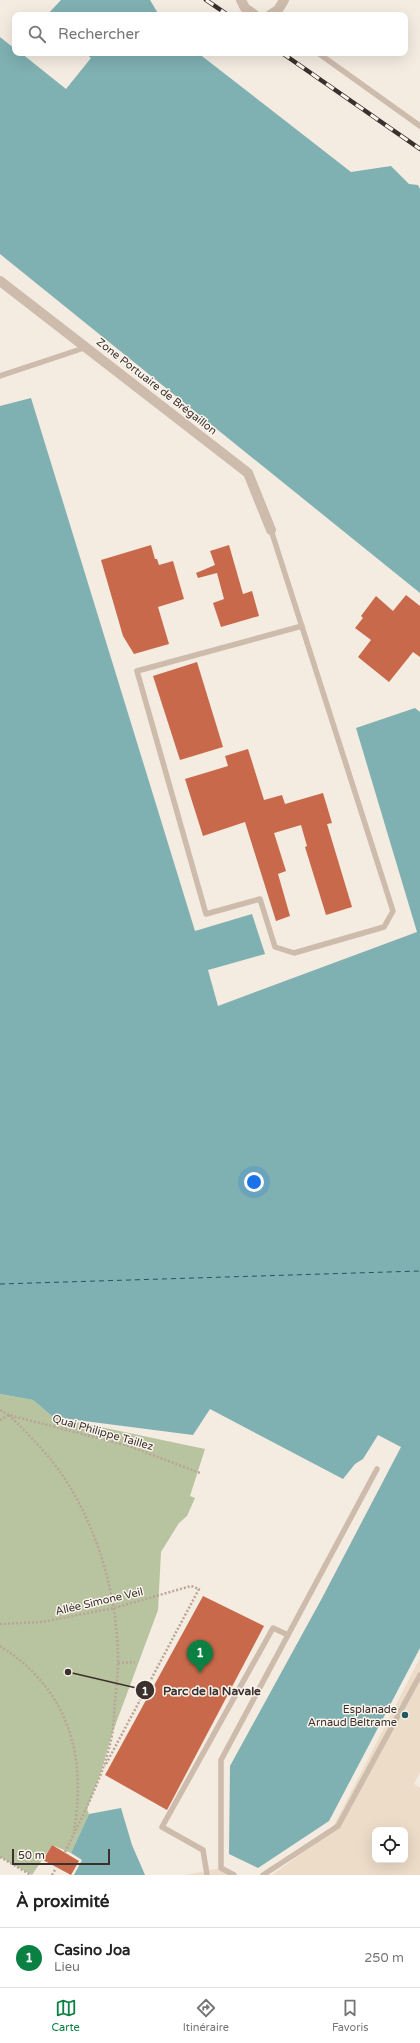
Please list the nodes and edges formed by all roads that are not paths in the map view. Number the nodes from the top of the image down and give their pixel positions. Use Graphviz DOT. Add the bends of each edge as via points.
graph roads {
  1 [pos="241,0"];
  2 [pos="284,0"];
  3 [pos="251,12"];
  4 [pos="276,12"];
  5 [pos="322,56"];
  6 [pos="420,126"];
  7 [pos="0,281"];
  8 [pos="88,347"];
  9 [pos="0,376"];
  10 [pos="272,530"];
  11 [pos="302,626"];
  12 [pos="377,1469"];
  13 [pos="288,1635"];
  14 [pos="420,1675"];
  15 [pos="207,1875"];
  16 [pos="234,1875"];
  17 [pos="263,1875"];
  1 -- 3 [label="street"];
  2 -- 4 [label="street"];
  5 -- 6 [label="lane"];
  7 -- 8 [label="street, Zone Portuaire de Brégaillon"];
  8 -- 9 [label="lane"];
  8 -- 10 [label="street, Zone Portuaire de Brégaillon" via="248,473"];
  10 -- 11 [label="lane"];
  11 -- 11 [label="lane" via="137,672 206,914 260,899 275,947 294,953 384,927 393,911"];
  12 -- 13 [label="lane"];
  13 -- 15 [label="lane" via="273,1628 162,1827 203,1850"];
  13 -- 16 [label="lane" via="221,1760 221,1868"];
  14 -- 17 [label="lane" via="338,1826"];
}
